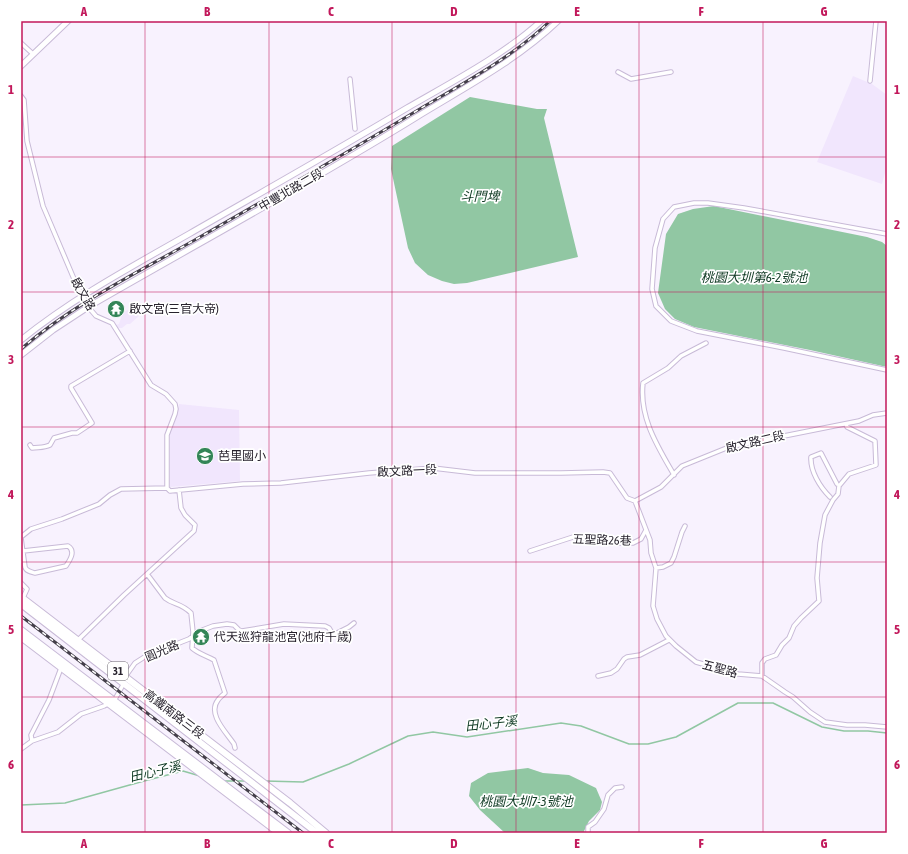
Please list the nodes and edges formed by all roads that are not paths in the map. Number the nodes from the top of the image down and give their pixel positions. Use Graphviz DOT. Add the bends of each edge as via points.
graph roads {
  1 [pos="68,21"];
  2 [pos="540,21"];
  3 [pos="558,21"];
  4 [pos="876,21"];
  5 [pos="21,43"];
  6 [pos="33,54"];
  7 [pos="21,66"];
  8 [pos="618,72"];
  9 [pos="671,72"];
  10 [pos="350,79"];
  11 [pos="870,81"];
  12 [pos="21,96"];
  13 [pos="355,129"];
  14 [pos="887,234"];
  15 [pos="83,295"];
  16 [pos="88,306"];
  17 [pos="21,340"];
  18 [pos="706,343"];
  19 [pos="130,351"];
  20 [pos="21,356"];
  21 [pos="887,370"];
  22 [pos="887,413"];
  23 [pos="846,424"];
  24 [pos="30,445"];
  25 [pos="674,475"];
  26 [pos="837,484"];
  27 [pos="167,488"];
  28 [pos="179,490"];
  29 [pos="830,497"];
  30 [pos="635,501"];
  31 [pos="685,526"];
  32 [pos="646,530"];
  33 [pos="21,537"];
  34 [pos="23,551"];
  35 [pos="530,551"];
  36 [pos="656,568"];
  37 [pos="147,574"];
  38 [pos="21,583"];
  39 [pos="22,600"];
  40 [pos="354,622"];
  41 [pos="21,630"];
  42 [pos="21,636"];
  43 [pos="193,636"];
  44 [pos="78,640"];
  45 [pos="669,640"];
  46 [pos="61,668"];
  47 [pos="598,676"];
  48 [pos="762,676"];
  49 [pos="124,680"];
  50 [pos="111,702"];
  51 [pos="887,727"];
  52 [pos="32,741"];
  53 [pos="235,748"];
  54 [pos="21,749"];
  55 [pos="622,787"];
  56 [pos="289,806"];
  57 [pos="255,812"];
  58 [pos="280,833"];
  59 [pos="288,833"];
  60 [pos="317,833"];
  61 [pos="326,833"];
  62 [pos="588,833"];
  1 -- 6 [label="main road"];
  2 -- 15 [label="main road, 中豐北路二段" via="518,40 481,64 339,149"];
  3 -- 16 [label="main road, 中豐北路二段" via="511,60 386,136"];
  4 -- 11 [label="street"];
  5 -- 6 [label="street"];
  6 -- 7 [label="main road"];
  8 -- 9 [label="street" via="631,79"];
  10 -- 13 [label="street"];
  12 -- 15 [label="street, 啟文路" via="24,100 28,141 43,206"];
  14 -- 21 [label="street" via="708,203 674,207 663,219 655,248 652,288 656,306 671,321 697,331"];
  15 -- 16 [label="street, 啟文路"];
  15 -- 17 [label="main road, 中豐北路二段" via="42,322"];
  16 -- 19 [label="street, 啟文路" via="96,316 112,323"];
  16 -- 20 [label="main road, 中豐北路二段"];
  18 -- 25 [label="street" via="681,356 643,384 641,395 651,434"];
  19 -- 24 [label="street" via="71,386 92,423 77,433 54,438 50,445 44,448 32,448"];
  19 -- 27 [label="street, 啟文路" via="151,385 166,394 176,409 167,435"];
  22 -- 23 [label="street, 啟文路二段"];
  23 -- 25 [label="street, 啟文路二段" via="729,447 682,466"];
  23 -- 48 [label="street" via="875,441 876,465 849,474 839,486 838,494 825,515 820,543 817,578 819,601 794,626 789,638 776,655 765,659 762,663"];
  25 -- 30 [label="street, 啟文路二段"];
  26 -- 29 [label="street" via="821,453 811,456 812,468"];
  27 -- 28 [label="street, 啟文路一段" via="170,491"];
  27 -- 33 [label="street, 啟文路一段" via="121,489 98,504 31,529"];
  28 -- 30 [label="street, 啟文路一段" via="433,468 475,473 603,472 610,473 626,498"];
  28 -- 37 [label="street" via="181,508 194,523 195,529"];
  30 -- 32 [label="street, 五聖路"];
  31 -- 36 [label="street" via="671,563"];
  32 -- 35 [label="street, 五聖路26巷" via="641,539 633,543 610,543 572,537"];
  32 -- 36 [label="street, 五聖路"];
  33 -- 34 [label="street"];
  34 -- 34 [label="street" via="26,569 35,573 66,566 72,552 68,546"];
  36 -- 45 [label="street, 五聖路" via="653,606 657,620"];
  37 -- 43 [label="street, 圓光路" via="165,598 182,605 191,613"];
  37 -- 44 [label="street"];
  38 -- 39 [label="street" via="27,589"];
  39 -- 44 [label="main road, 高鐵南路三段 / 31"];
  39 -- 49 [label="main road, 高鐵南路三段 / 31" via="37,616"];
  40 -- 43 [label="street" via="349,628 335,634 325,626 284,624 242,631 234,625 227,624 213,626"];
  41 -- 50 [label="main road, 31"];
  42 -- 46 [label="main road, 31"];
  43 -- 49 [label="street, 圓光路" via="135,663"];
  43 -- 53 [label="street" via="192,648 214,660 225,693 218,700 215,711 219,723"];
  44 -- 49 [label="main road, 高鐵南路三段 / 31"];
  45 -- 47 [label="street" via="640,655 627,657 611,673"];
  45 -- 48 [label="street, 五聖路" via="696,662 738,674"];
  46 -- 50 [label="main road, 31"];
  46 -- 52 [label="street" via="32,735"];
  48 -- 51 [label="street" via="826,722"];
  49 -- 50 [label="street, 圓光路"];
  49 -- 56 [label="main road, 高鐵南路三段 / 31"];
  50 -- 52 [label="street" via="81,714 58,732"];
  50 -- 57 [label="main road, 31"];
  52 -- 54 [label="street"];
  55 -- 62 [label="street" via="616,788 608,795 604,809 588,827"];
  56 -- 60 [label="main road, 高鐵南路三段 / 31"];
  56 -- 61 [label="main road, 高鐵南路三段 / 31"];
  57 -- 58 [label="main road"];
  57 -- 59 [label="main road, 31"];
}
